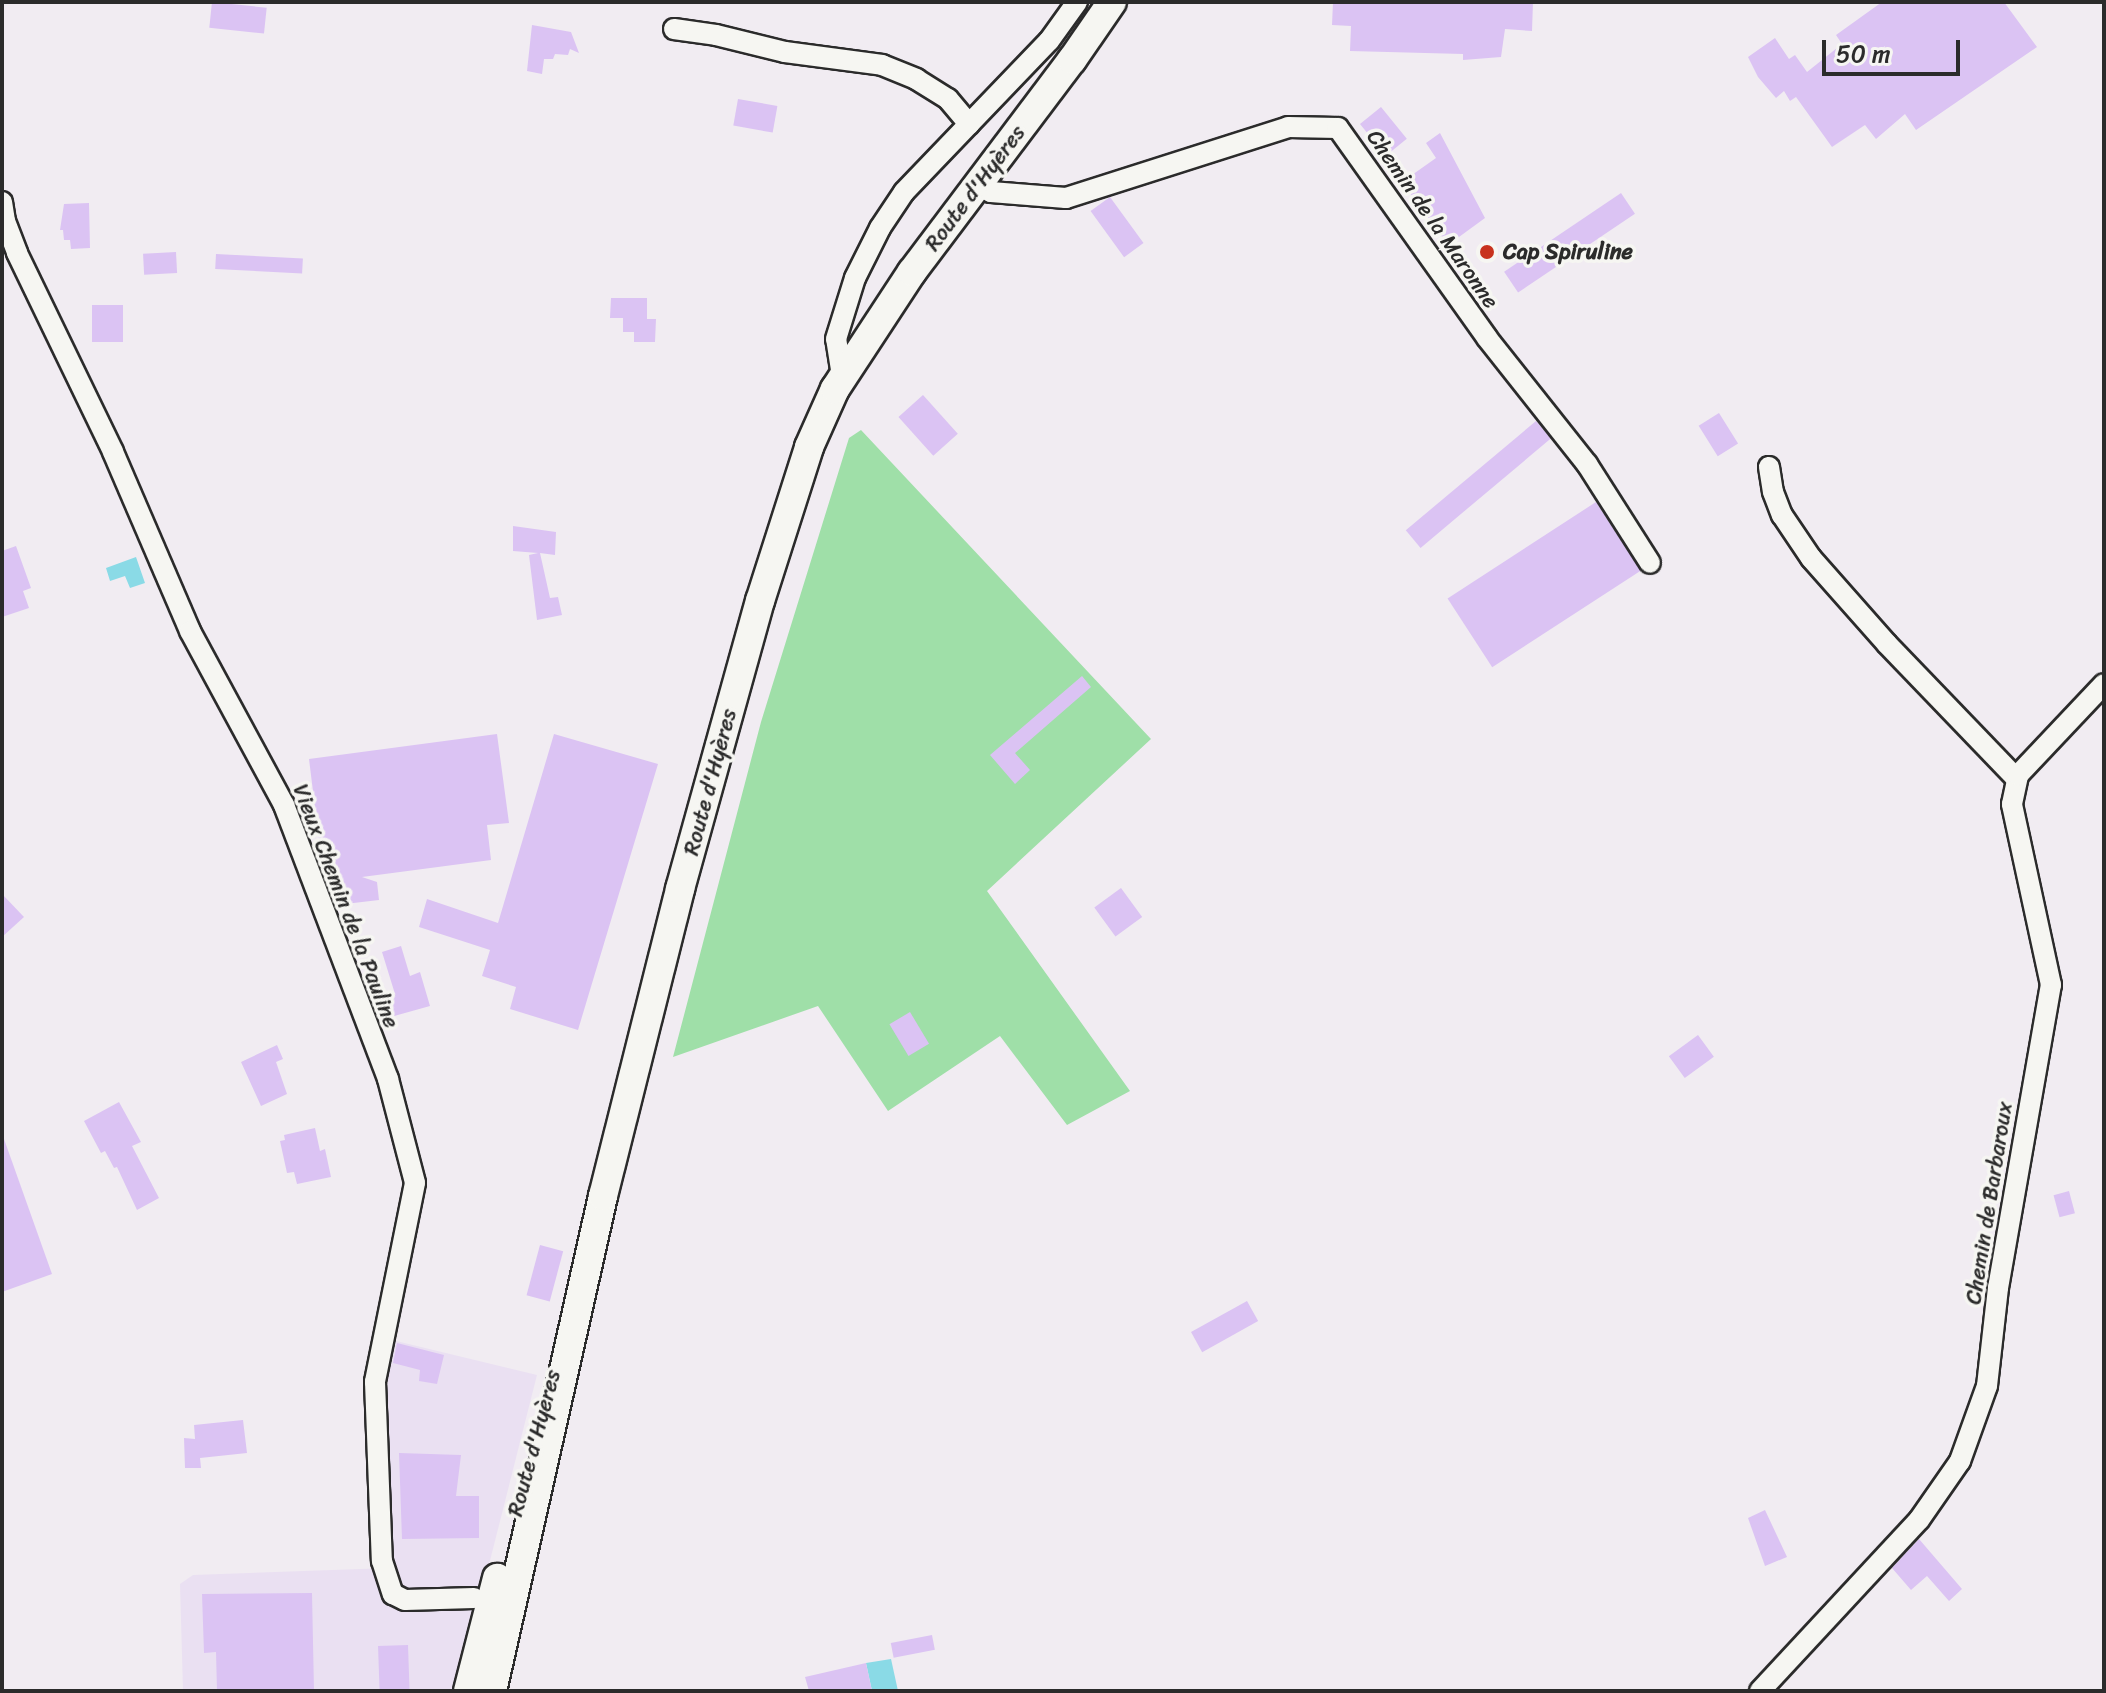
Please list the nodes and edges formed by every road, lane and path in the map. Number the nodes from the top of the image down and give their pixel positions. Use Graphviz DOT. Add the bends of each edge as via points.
graph roads {
  1 [pos="1077,2"];
  2 [pos="1112,2"];
  3 [pos="674,29"];
  4 [pos="969,124"];
  5 [pos="978,184"];
  6 [pos="2,202"];
  7 [pos="842,376"];
  8 [pos="1769,467"];
  9 [pos="1650,563"];
  10 [pos="2104,684"];
  11 [pos="2017,779"];
  12 [pos="603,1196"];
  13 [pos="474,1598"];
  14 [pos="468,1691"];
  15 [pos="492,1691"];
  16 [pos="1760,1691"];
  1 -- 4 [label="street, Route d'Hyères" via="1049,41"];
  2 -- 5 [label="main road, Route d'Hyères"];
  3 -- 4 [label="street" via="882,65 948,99"];
  4 -- 7 [label="street, Route d'Hyères" via="904,192 880,228 855,278 836,339"];
  5 -- 7 [label="main road, Route d'Hyères"];
  5 -- 9 [label="street, Chemin de la Maronne" via="991,192 1066,198 1288,127 1338,128 1487,338 1587,464"];
  6 -- 13 [label="street, Vieux Chemin de la Pauline" via="17,253 94,411 190,631 284,805 388,1079 415,1183 375,1382 382,1561 393,1594 405,1600"];
  7 -- 12 [label="main road, Route d'Hyères" via="809,447 760,601"];
  8 -- 11 [label="street" via="1782,515 1811,558"];
  10 -- 11 [label="street"];
  11 -- 16 [label="street, Chemin de Barbaroux" via="2014,820 2051,985 2000,1275 1987,1386 1960,1461 1919,1520"];
  12 -- 14 [label="main road, Route d'Hyères" via="584,1248"];
  12 -- 15 [label="main road, Route d'Hyères"];
}
